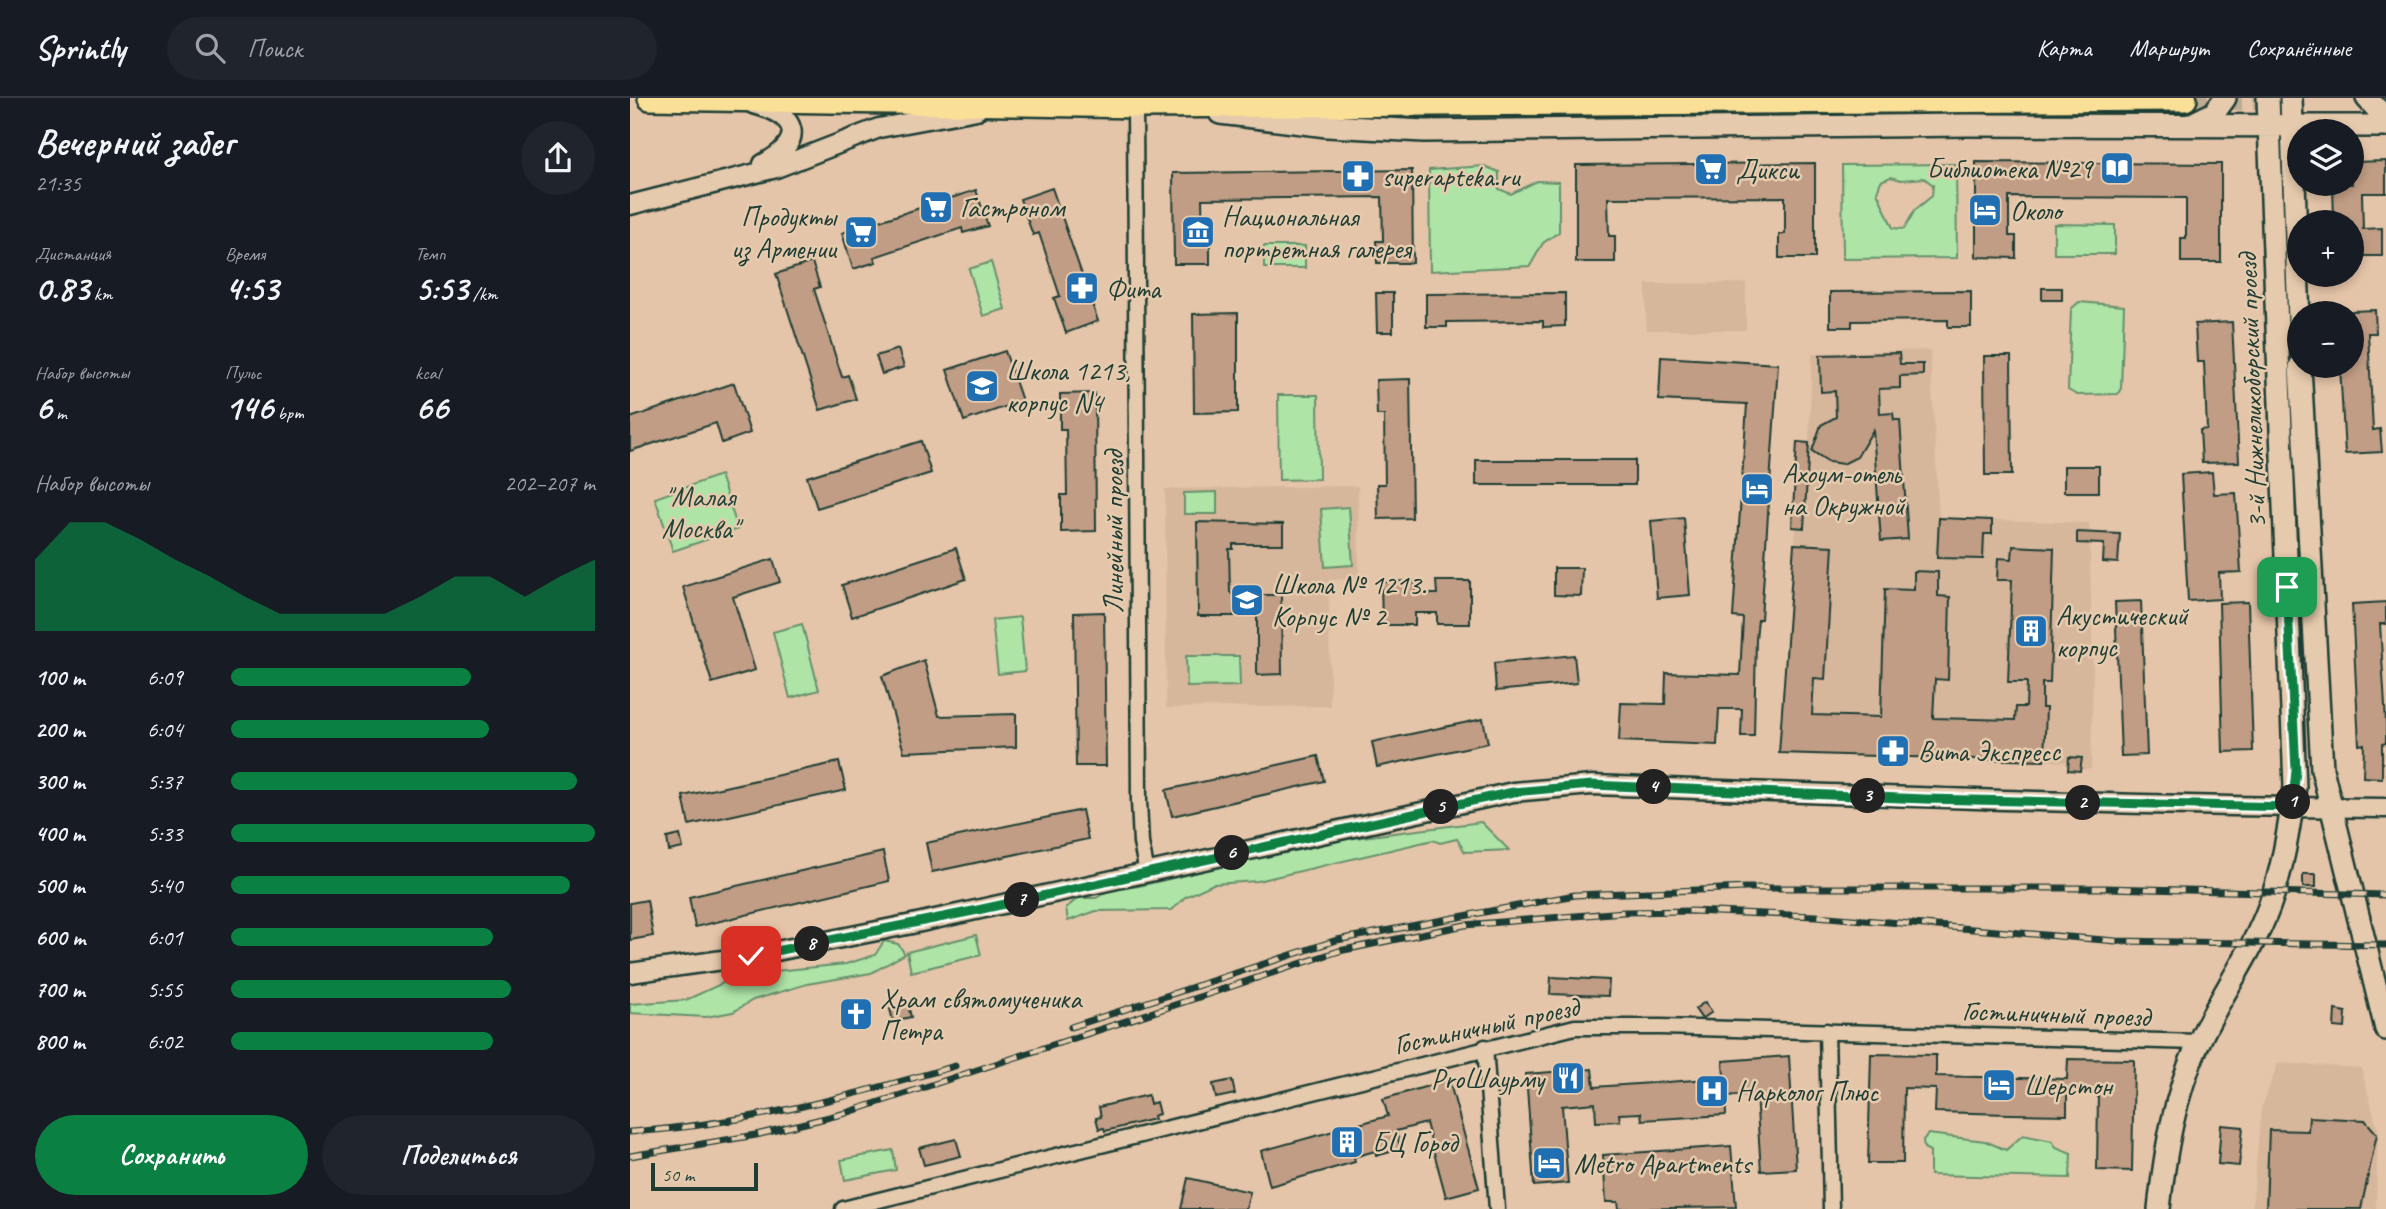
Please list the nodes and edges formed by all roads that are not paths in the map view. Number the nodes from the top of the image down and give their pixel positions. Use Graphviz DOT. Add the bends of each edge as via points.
graph roads {
  1 [pos="650,98"];
  2 [pos="2225,98"];
  3 [pos="2268,98"];
  4 [pos="2291,98"];
  5 [pos="2367,98"];
  6 [pos="722,99"];
  7 [pos="2185,99"];
  8 [pos="1023,103"];
  9 [pos="1138,105"];
  10 [pos="2292,119"];
  11 [pos="2386,120"];
  12 [pos="2190,124"];
  13 [pos="2269,126"];
  14 [pos="2287,126"];
  15 [pos="2364,126"];
  16 [pos="2386,126"];
  17 [pos="745,174"];
  18 [pos="2295,196"];
  19 [pos="630,205"];
  20 [pos="2298,301"];
  21 [pos="2301,378"];
  22 [pos="2292,807"];
  23 [pos="2329,807"];
  24 [pos="2386,808"];
  25 [pos="1147,873"];
  26 [pos="630,973"];
  27 [pos="2386,1029"];
  28 [pos="1827,1031"];
  29 [pos="2198,1042"];
  30 [pos="1485,1047"];
  31 [pos="843,1209"];
  32 [pos="1497,1209"];
  33 [pos="1831,1209"];
  34 [pos="2159,1209"];
  1 -- 6 [label="main road"];
  2 -- 12 [label="main road" via="2214,113"];
  3 -- 13 [label="main road, 3-й Нижнелихоборский проезд"];
  4 -- 10 [label="main road, 3-й Нижнелихоборский проезд"];
  5 -- 11 [label="main road"];
  6 -- 8 [label="main road"];
  6 -- 17 [label="street" via="770,109 792,128 785,151"];
  7 -- 9 [label="main road"];
  8 -- 9 [label="main road"];
  8 -- 17 [label="street" via="879,128 802,160"];
  9 -- 12 [label="main road" via="1327,126 1423,131"];
  9 -- 25 [label="street, Линейный проезд" via="1139,801"];
  12 -- 13 [label="main road"];
  13 -- 14 [label="main road"];
  13 -- 22 [label="main road, 3-й Нижнелихоборский проезд" via="2296,771"];
  15 -- 16 [label="main road"];
  17 -- 19 [label="street"];
  18 -- 20 [label="main road, 3-й Нижнелихоборский проезд"];
  21 -- 23 [label="main road, 3-й Нижнелихоборский проезд" via="2312,625"];
  22 -- 23 [label="street"];
  22 -- 25 [label="street" via="1560,786 1420,811"];
  22 -- 29 [label="main road, 3-й Нижнелихоборский проезд" via="2269,906"];
  23 -- 24 [label="street"];
  23 -- 27 [label="main road, 3-й Нижнелихоборский проезд"];
  25 -- 26 [label="street" via="751,956"];
  28 -- 29 [label="street, Гостиничный проезд"];
  28 -- 30 [label="street, Гостиничный проезд" via="1603,1026 1556,1030"];
  28 -- 33 [label="street"];
  29 -- 34 [label="main road, 3-й Нижнелихоборский проезд" via="2169,1135"];
  30 -- 31 [label="street, Гостиничный проезд"];
  30 -- 32 [label="street"];
}
